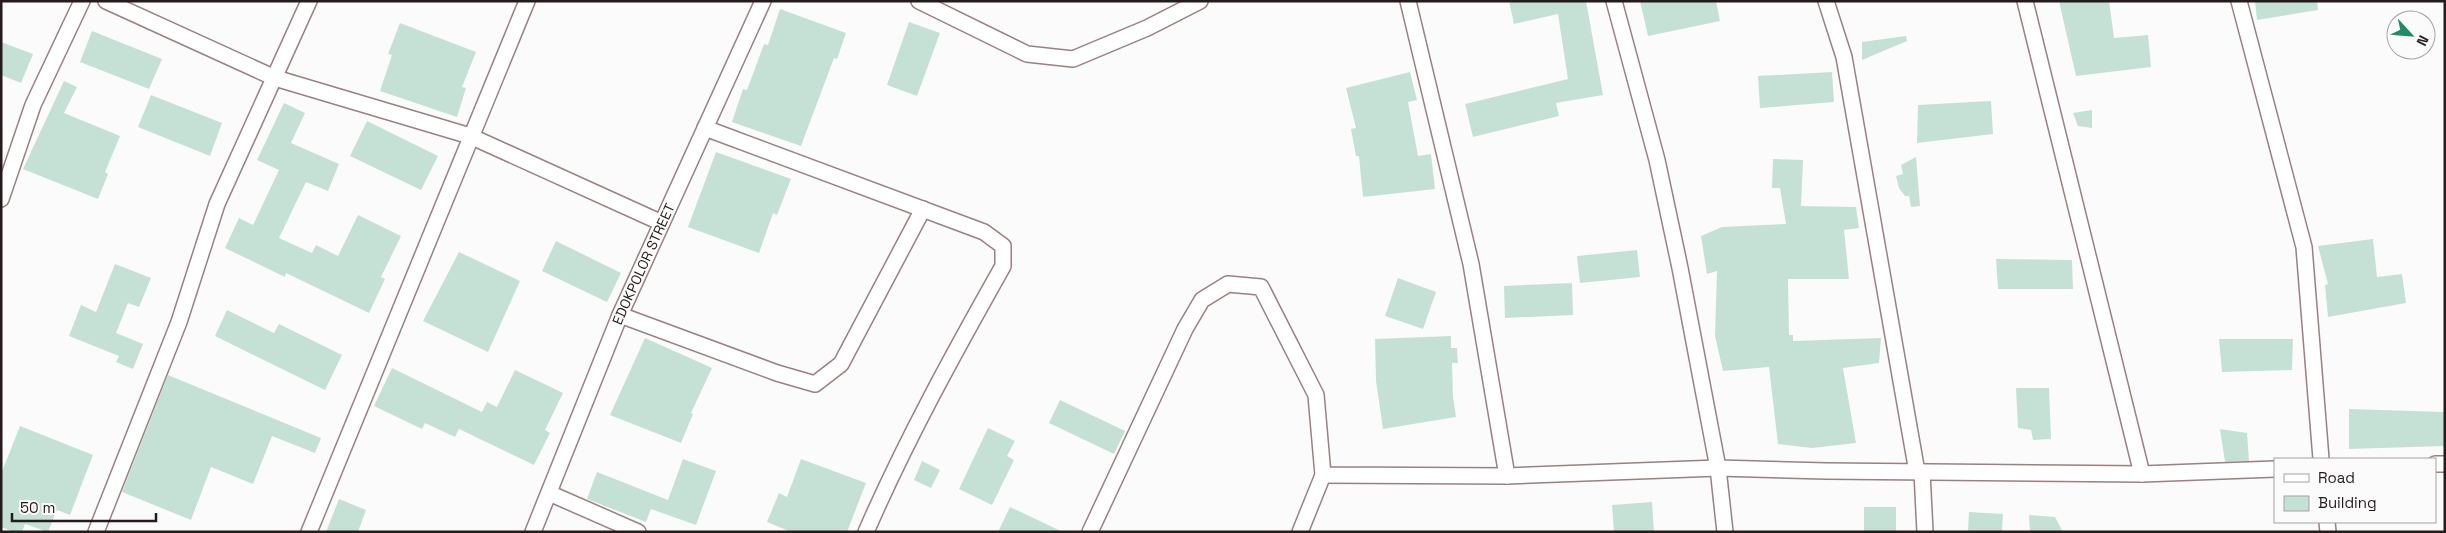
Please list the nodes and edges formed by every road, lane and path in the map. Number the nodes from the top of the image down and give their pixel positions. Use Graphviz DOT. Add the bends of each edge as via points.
graph roads {
  1 [pos="82,1"];
  2 [pos="106,1"];
  3 [pos="309,1"];
  4 [pos="527,1"];
  5 [pos="763,1"];
  6 [pos="919,1"];
  7 [pos="1200,1"];
  8 [pos="1408,1"];
  9 [pos="1614,1"];
  10 [pos="1826,1"];
  11 [pos="2025,1"];
  12 [pos="2239,1"];
  13 [pos="276,78"];
  14 [pos="705,128"];
  15 [pos="470,136"];
  16 [pos="1,199"];
  17 [pos="923,209"];
  18 [pos="662,223"];
  19 [pos="620,315"];
  20 [pos="2321,458"];
  21 [pos="1718,468"];
  22 [pos="2274,469"];
  23 [pos="1919,472"];
  24 [pos="2142,474"];
  25 [pos="1323,475"];
  26 [pos="1507,476"];
  27 [pos="549,493"];
  28 [pos="96,532"];
  29 [pos="309,532"];
  30 [pos="533,532"];
  31 [pos="638,532"];
  32 [pos="866,532"];
  33 [pos="1090,532"];
  34 [pos="1300,532"];
  35 [pos="1725,532"];
  36 [pos="1925,532"];
  1 -- 16 [label="street" via="34,105"];
  2 -- 13 [label="street"];
  3 -- 13 [label="street"];
  4 -- 15 [label="street"];
  5 -- 14 [label="street, EDOKPOLOR STREET"];
  6 -- 7 [label="street" via="1027,54 1073,59 1147,28"];
  8 -- 26 [label="street" via="1470,264"];
  9 -- 21 [label="street" via="1657,160"];
  10 -- 23 [label="street" via="1844,58"];
  11 -- 24 [label="street"];
  12 -- 20 [label="street" via="2304,247"];
  13 -- 15 [label="street"];
  13 -- 28 [label="street" via="217,204 179,322"];
  14 -- 17 [label="street"];
  14 -- 18 [label="street, EDOKPOLOR STREET"];
  15 -- 18 [label="street"];
  15 -- 29 [label="street"];
  17 -- 19 [label="street" via="841,364 815,384 776,373"];
  17 -- 32 [label="street" via="984,232 1003,246 1003,266 890,476"];
  18 -- 19 [label="street, EDOKPOLOR STREET"];
  19 -- 27 [label="street, EDOKPOLOR STREET"];
  21 -- 23 [label="street"];
  21 -- 26 [label="street"];
  21 -- 35 [label="street"];
  22 -- 24 [label="street"];
  23 -- 24 [label="street"];
  23 -- 36 [label="street"];
  25 -- 26 [label="street"];
  25 -- 33 [label="street" via="1316,395 1261,287 1228,284 1202,300"];
  25 -- 34 [label="street"];
  27 -- 30 [label="street, EDOKPOLOR STREET"];
  27 -- 31 [label="street"];
}
